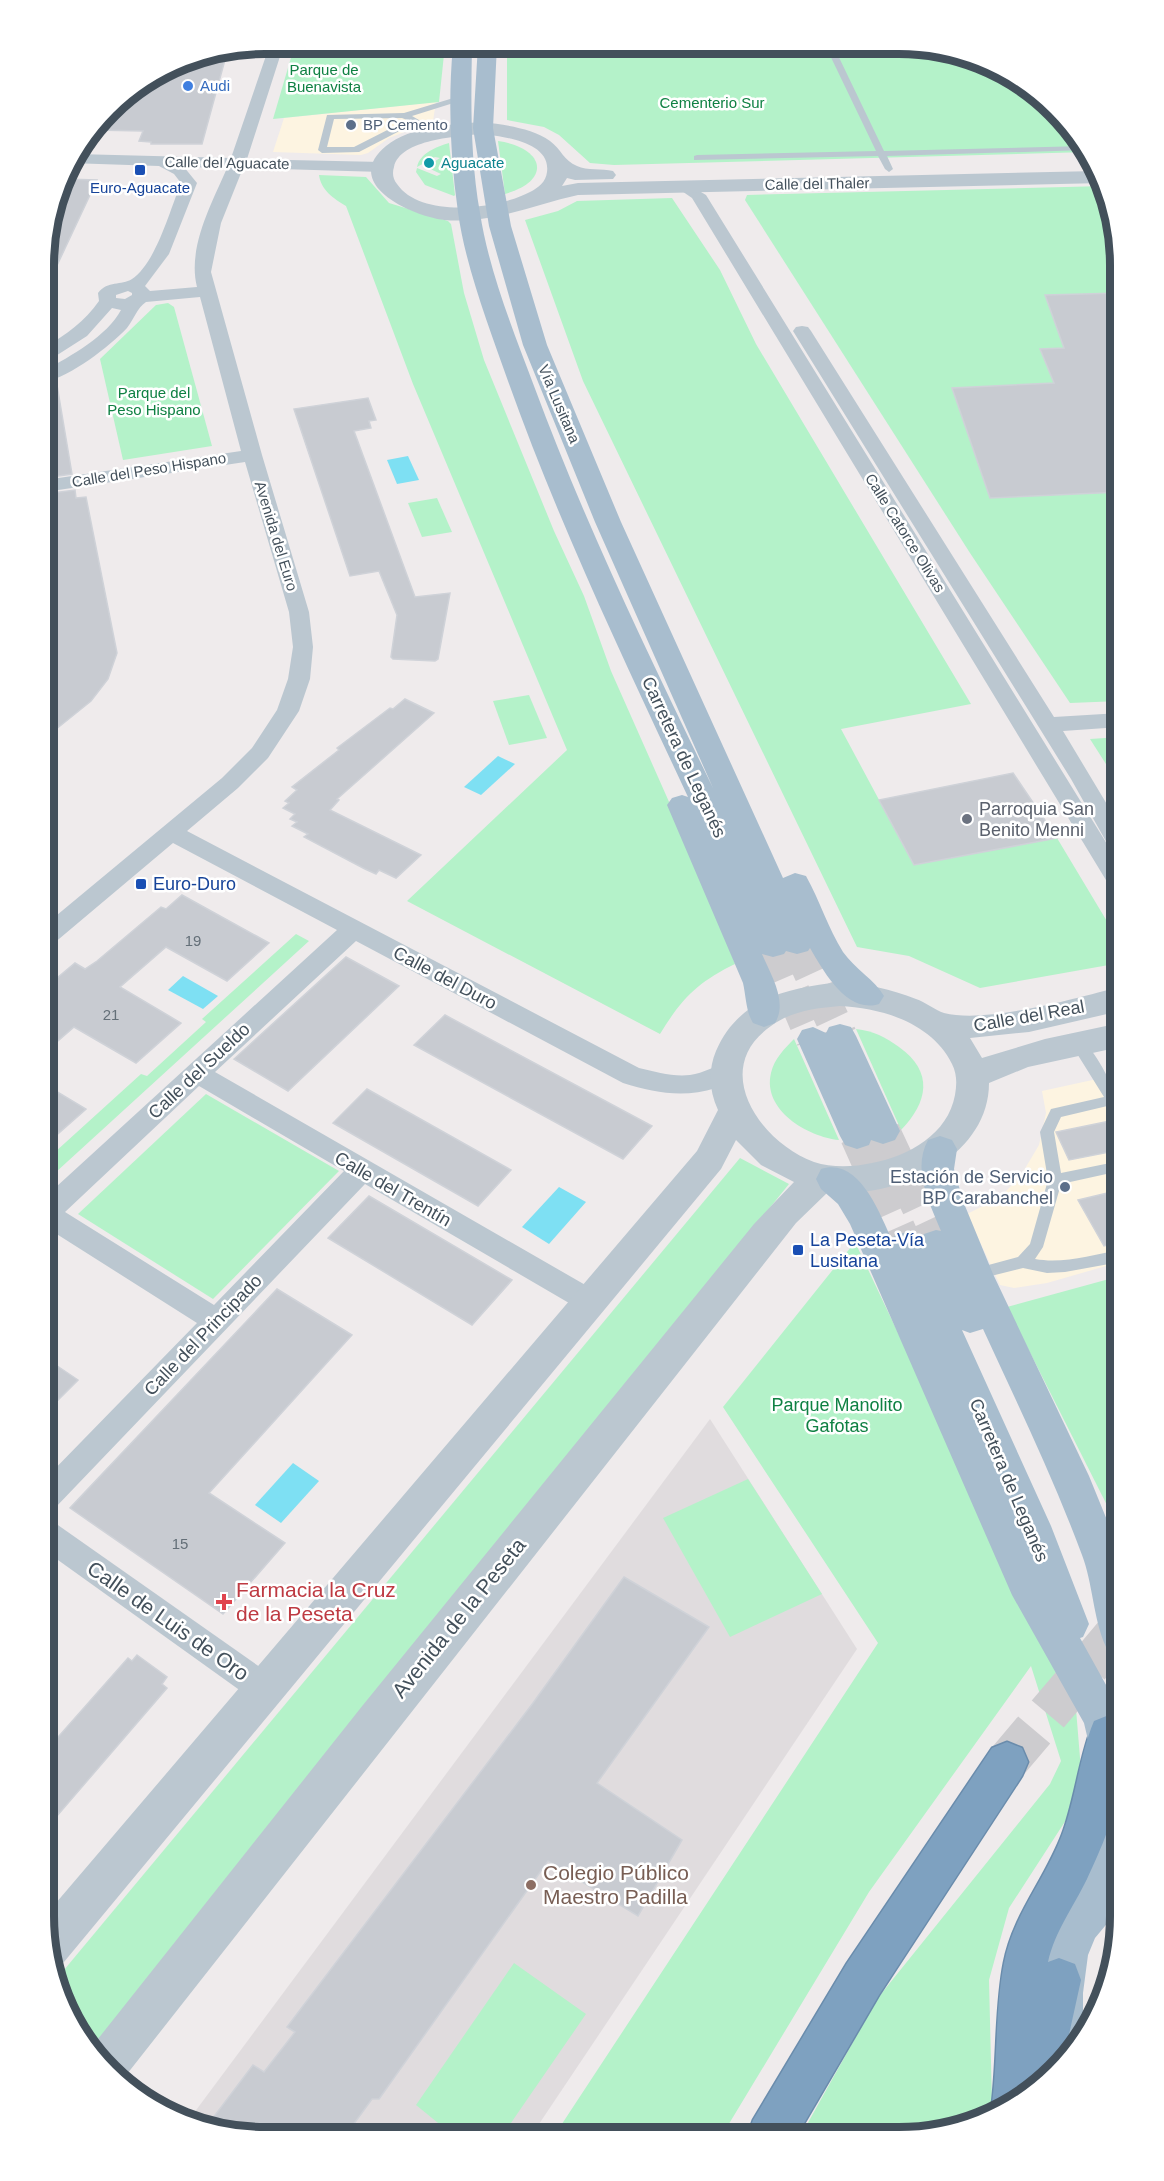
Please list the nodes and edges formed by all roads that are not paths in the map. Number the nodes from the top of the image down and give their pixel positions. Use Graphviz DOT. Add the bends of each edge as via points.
graph roads {
  1 [pos="274,54"];
  2 [pos="462,54"];
  3 [pos="487,54"];
  4 [pos="833,54"];
  5 [pos="460,98"];
  6 [pos="404,115"];
  7 [pos="414,120"];
  8 [pos="483,128"];
  9 [pos="460,129"];
  10 [pos="435,133"];
  11 [pos="1074,149"];
  12 [pos="697,158"];
  13 [pos="83,159"];
  14 [pos="162,161"];
  15 [pos="885,161"];
  16 [pos="236,163"];
  17 [pos="1083,163"];
  18 [pos="557,164"];
  19 [pos="382,167"];
  20 [pos="1091,177"];
  21 [pos="728,186"];
  22 [pos="684,187"];
  23 [pos="536,198"];
  24 [pos="499,211"];
  25 [pos="469,214"];
  26 [pos="206,291"];
  27 [pos="135,296"];
  28 [pos="54,350"];
  29 [pos="54,372"];
  30 [pos="252,455"];
  31 [pos="54,485"];
  32 [pos="595,568"];
  33 [pos="640,591"];
  34 [pos="1110,721"];
  35 [pos="1048,725"];
  36 [pos="1110,829"];
  37 [pos="172,833"];
  38 [pos="1110,868"];
  39 [pos="352,930"];
  40 [pos="54,931"];
  41 [pos="868,996"];
  42 [pos="1110,1001"];
  43 [pos="764,1014"];
  44 [pos="936,1024"];
  45 [pos="1110,1037"];
  46 [pos="826,1038"];
  47 [pos="1078,1044"];
  48 [pos="197,1073"];
  49 [pos="726,1073"];
  50 [pos="973,1077"];
  51 [pos="1110,1089"];
  52 [pos="1110,1101"];
  53 [pos="734,1110"];
  54 [pos="870,1133"];
  55 [pos="940,1149"];
  56 [pos="1110,1168"];
  57 [pos="362,1170"];
  58 [pos="828,1178"];
  59 [pos="1054,1180"];
  60 [pos="54,1204"];
  61 [pos="54,1218"];
  62 [pos="1110,1258"];
  63 [pos="1023,1262"];
  64 [pos="975,1274"];
  65 [pos="591,1302"];
  66 [pos="217,1321"];
  67 [pos="54,1490"];
  68 [pos="54,1540"];
  69 [pos="1110,1589"];
  70 [pos="1110,1614"];
  71 [pos="263,1688"];
  72 [pos="1106,1726"];
  73 [pos="1110,1743"];
  74 [pos="1007,1762"];
  75 [pos="1110,1888"];
  76 [pos="55,1937"];
  77 [pos="1059,1980"];
  78 [pos="1061,2051"];
  79 [pos="111,2060"];
  80 [pos="1037,2076"];
  81 [pos="1016,2091"];
  82 [pos="776,2127"];
  1 -- 16 [label="street, Avenida del Euro"];
  2 -- 5 [label="main road"];
  3 -- 8 [label="main road"];
  4 -- 15 [label="lane"];
  5 -- 6 [label="lane"];
  5 -- 9 [label="main road"];
  6 -- 7 [label="lane"];
  6 -- 7 [label="lane" via="330,117 322,150 356,150"];
  7 -- 10 [label="lane"];
  8 -- 9 [label="street"];
  8 -- 18 [label="street" via="532,140 547,149"];
  8 -- 24 [label="main road, Vía Lusitana"];
  9 -- 10 [label="street"];
  9 -- 25 [label="main road, Vía Lusitana"];
  10 -- 19 [label="street" via="392,152"];
  11 -- 15 [label="lane"];
  12 -- 15 [label="lane"];
  13 -- 14 [label="street, Calle del Aguacate"];
  14 -- 16 [label="street, Calle del Aguacate"];
  14 -- 27 [label="street" via="180,171 189,183 170,232"];
  15 -- 17 [label="street, Calle del Thaler"];
  15 -- 18 [label="street, Calle del Thaler" via="589,176 575,174"];
  16 -- 19 [label="street, Calle del Aguacate"];
  16 -- 26 [label="street, Avenida del Euro" via="204,252 202,272"];
  18 -- 23 [label="street" via="556,182"];
  19 -- 25 [label="street, Calle del Thaler" via="390,191 407,202 430,210"];
  20 -- 21 [label="street, Calle del Thaler"];
  21 -- 22 [label="street, Calle del Thaler"];
  21 -- 35 [label="street, Calle Catorce Olivas" via="717,195 722,204"];
  22 -- 23 [label="street, Calle del Thaler" via="578,189"];
  22 -- 38 [label="street, Calle Catorce Olivas" via="698,195"];
  23 -- 24 [label="street, Calle del Thaler"];
  24 -- 25 [label="street, Calle del Thaler"];
  24 -- 33 [label="main road, Vía Lusitana" via="535,345"];
  25 -- 32 [label="main road, Vía Lusitana" via="511,357"];
  26 -- 27 [label="street"];
  26 -- 30 [label="street, Avenida del Euro"];
  27 -- 28 [label="street" via="118,304 108,300 82,332"];
  27 -- 29 [label="street" via="132,308 118,327"];
  30 -- 31 [label="street, Calle del Peso Hispano"];
  30 -- 37 [label="street, Avenida del Euro" via="299,612 303,647 299,679 288,711 260,753"];
  32 -- 33 [label="main road, Carretera de Leganés" via="785,944"];
  32 -- 43 [label="main road" via="595,595 623,669 759,983"];
  33 -- 41 [label="main road" via="654,603 676,635 828,952 841,973"];
  34 -- 35 [label="street"];
  35 -- 36 [label="street, Calle Catorce Olivas"];
  37 -- 39 [label="street, Calle del Duro"];
  37 -- 40 [label="street, Avenida del Euro"];
  39 -- 48 [label="street, Calle del Sueldo"];
  39 -- 49 [label="street, Calle del Duro" via="632,1076 692,1086"];
  41 -- 43 [label="street" via="811,997 786,1002"];
  41 -- 44 [label="street" via="910,1010"];
  42 -- 44 [label="street, Calle del Real" via="999,1025 970,1028"];
  43 -- 49 [label="street" via="736,1040"];
  44 -- 50 [label="street" via="959,1048"];
  45 -- 47 [label="street, Calle del Real"];
  46 -- 54 [label="main road"];
  47 -- 50 [label="street, Calle del Real" via="1018,1057"];
  47 -- 51 [label="lane"];
  48 -- 57 [label="street, Calle del Trentín"];
  48 -- 60 [label="street, Calle del Sueldo"];
  49 -- 53 [label="street" via="727,1093"];
  50 -- 55 [label="street" via="970,1102 963,1118"];
  52 -- 59 [label="lane" via="1056,1113 1047,1132"];
  53 -- 58 [label="street" via="759,1144 782,1160"];
  53 -- 65 [label="street" via="709,1160"];
  55 -- 58 [label="street" via="888,1173"];
  55 -- 64 [label="main road" via="937,1169"];
  56 -- 59 [label="lane"];
  57 -- 65 [label="street, Calle del Trentín"];
  57 -- 66 [label="street, Calle del Principado"];
  58 -- 72 [label="main road" via="850,1194 865,1219 1026,1582"];
  58 -- 79 [label="street, Avenida de la Peseta" via="789,1209 766,1234"];
  59 -- 63 [label="lane" via="1036,1247"];
  61 -- 66 [label="street"];
  62 -- 63 [label="lane" via="1047,1267"];
  63 -- 64 [label="lane"];
  64 -- 69 [label="main road" via="1070,1476 1103,1558"];
  65 -- 71 [label="street"];
  66 -- 67 [label="street, Calle del Principado"];
  68 -- 71 [label="street, Calle de Luis de Oro"];
  70 -- 72 [label="main road, Carretera de Leganés" via="921,1245"];
  71 -- 76 [label="street"];
  72 -- 73 [label="main road"];
  72 -- 81 [label="highway" via="1087,1829 1031,1943 1023,1986"];
  74 -- 82 [label="highway" via="863,1979"];
  75 -- 77 [label="main road" via="1085,1912 1070,1941"];
  77 -- 78 [label="main road"];
  77 -- 80 [label="highway"];
}
